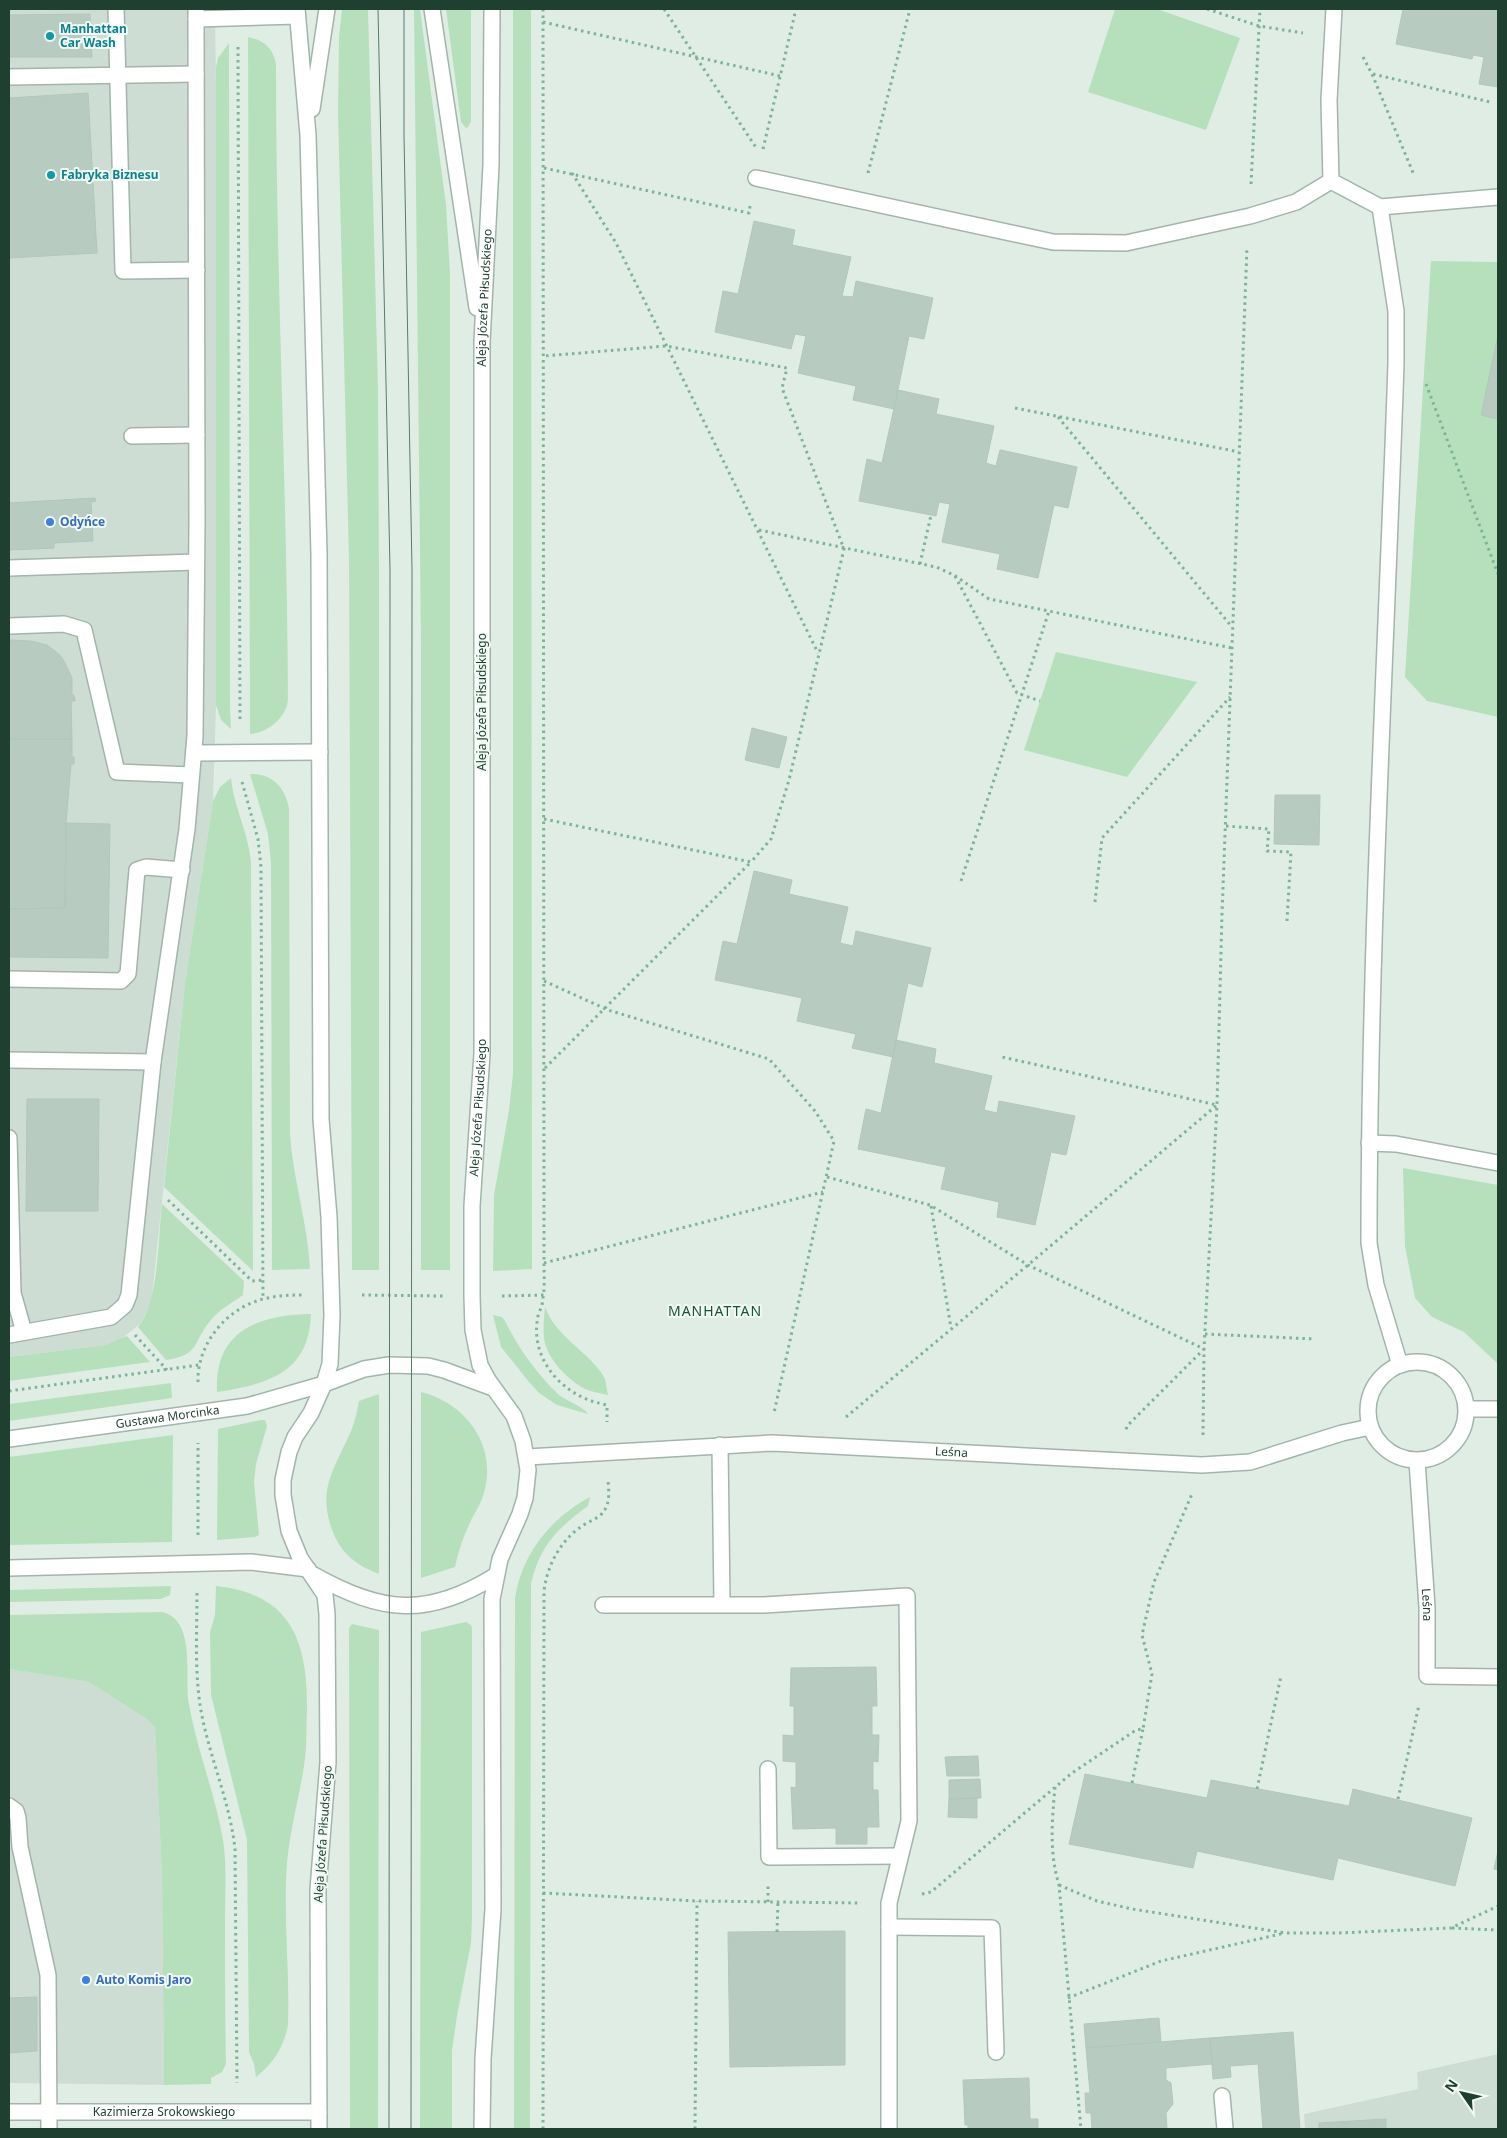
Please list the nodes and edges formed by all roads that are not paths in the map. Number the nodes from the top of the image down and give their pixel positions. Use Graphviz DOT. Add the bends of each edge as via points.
graph roads {
  1 [pos="116,9"];
  2 [pos="327,9"];
  3 [pos="432,9"];
  4 [pos="492,9"];
  5 [pos="1334,9"];
  6 [pos="297,13"];
  7 [pos="196,14"];
  8 [pos="196,74"];
  9 [pos="118,75"];
  10 [pos="9,77"];
  11 [pos="308,135"];
  12 [pos="756,178"];
  13 [pos="1331,181"];
  14 [pos="1498,197"];
  15 [pos="1380,207"];
  16 [pos="197,270"];
  17 [pos="482,349"];
  18 [pos="197,435"];
  19 [pos="132,436"];
  20 [pos="196,562"];
  21 [pos="9,568"];
  22 [pos="9,626"];
  23 [pos="320,752"];
  24 [pos="194,754"];
  25 [pos="191,776"];
  26 [pos="182,870"];
  27 [pos="9,979"];
  28 [pos="9,1060"];
  29 [pos="152,1062"];
  30 [pos="9,1066"];
  31 [pos="9,1138"];
  32 [pos="1369,1143"];
  33 [pos="1498,1163"];
  34 [pos="24,1332"];
  35 [pos="9,1335"];
  36 [pos="1400,1365"];
  37 [pos="324,1384"];
  38 [pos="497,1390"];
  39 [pos="1467,1409"];
  40 [pos="1498,1409"];
  41 [pos="1370,1427"];
  42 [pos="9,1439"];
  43 [pos="720,1445"];
  44 [pos="527,1457"];
  45 [pos="1417,1461"];
  46 [pos="9,1568"];
  47 [pos="309,1571"];
  48 [pos="495,1576"];
  49 [pos="722,1604"];
  50 [pos="603,1605"];
  51 [pos="1498,1677"];
  52 [pos="768,1769"];
  53 [pos="9,1806"];
  54 [pos="900,1856"];
  55 [pos="889,1927"];
  56 [pos="996,2052"];
  57 [pos="1222,2096"];
  58 [pos="9,2112"];
  59 [pos="49,2112"];
  60 [pos="319,2112"];
  61 [pos="49,2129"];
  62 [pos="319,2129"];
  63 [pos="482,2129"];
  64 [pos="889,2129"];
  65 [pos="1225,2129"];
  1 -- 9 [label="street"];
  2 -- 11 [label="street"];
  3 -- 17 [label="street"];
  4 -- 17 [label="street, Aleja Józefa Piłsudskiego" via="491,158"];
  5 -- 13 [label="street" via="1329,100"];
  6 -- 7 [label="street" via="238,19"];
  6 -- 11 [label="street"];
  7 -- 8 [label="street"];
  8 -- 9 [label="street"];
  8 -- 16 [label="street"];
  9 -- 10 [label="street"];
  9 -- 16 [label="street" via="123,270"];
  11 -- 23 [label="street" via="319,554"];
  12 -- 13 [label="street" via="1053,242 1126,244 1250,216 1296,202"];
  13 -- 15 [label="street"];
  14 -- 15 [label="street"];
  15 -- 32 [label="street" via="1396,311 1396,364 1384,719 1373,927"];
  16 -- 18 [label="street"];
  17 -- 38 [label="street, Aleja Józefa Piłsudskiego" via="482,1054 472,1206 472,1287 473,1330 480,1365"];
  18 -- 19 [label="street"];
  18 -- 20 [label="street"];
  20 -- 21 [label="street"];
  20 -- 24 [label="street"];
  22 -- 25 [label="street" via="64,624 84,630 117,772"];
  23 -- 24 [label="street"];
  23 -- 37 [label="street" via="321,1119 332,1315 330,1364"];
  24 -- 25 [label="street"];
  25 -- 26 [label="street"];
  26 -- 27 [label="street" via="146,867 137,870 128,974 121,981"];
  26 -- 29 [label="street"];
  28 -- 29 [label="street"];
  28 -- 30 [label="street"];
  29 -- 34 [label="street" via="129,1296 125,1305 102,1320"];
  31 -- 34 [label="street" via="13,1293"];
  32 -- 33 [label="street" via="1396,1144"];
  32 -- 36 [label="street" via="1369,1243 1376,1285"];
  34 -- 35 [label="street"];
  36 -- 39 [label="street" via="1423,1362 1450,1374 1462,1391"];
  36 -- 41 [label="street" via="1384,1374 1373,1389 1368,1408"];
  37 -- 38 [label="street, Gustawa Morcinka" via="364,1369 411,1365 444,1370"];
  37 -- 42 [label="street, Gustawa Morcinka" via="247,1406"];
  37 -- 47 [label="street, Aleja Józefa Piłsudskiego" via="311,1413 295,1437 283,1480 289,1531"];
  38 -- 44 [label="street, Aleja Józefa Piłsudskiego" via="514,1416"];
  39 -- 40 [label="street"];
  39 -- 45 [label="street" via="1464,1428 1453,1445 1437,1457"];
  41 -- 43 [label="street, Leśna" via="1250,1462 1202,1465 772,1443"];
  41 -- 45 [label="street" via="1381,1445 1397,1457"];
  43 -- 44 [label="street, Leśna"];
  43 -- 49 [label="street"];
  44 -- 48 [label="street, Aleja Józefa Piłsudskiego" via="525,1498"];
  45 -- 51 [label="street, Leśna" via="1427,1607 1427,1676"];
  46 -- 47 [label="street" via="251,1562"];
  47 -- 48 [label="street" via="368,1600 400,1606 423,1605 450,1598"];
  47 -- 60 [label="street, Aleja Józefa Piłsudskiego" via="325,1595 328,1627 328,1762 318,1875"];
  48 -- 63 [label="street" via="492,1599 492,1927"];
  49 -- 50 [label="street"];
  49 -- 54 [label="street" via="764,1605 906,1596 909,1821"];
  52 -- 54 [label="street" via="769,1857"];
  53 -- 59 [label="street" via="16,1811 18,1818 20,1847 48,1975"];
  54 -- 55 [label="street" via="890,1903"];
  55 -- 56 [label="street" via="992,1928"];
  55 -- 64 [label="street"];
  57 -- 65 [label="street"];
  58 -- 59 [label="street, Kazimierza Srokowskiego"];
  59 -- 60 [label="street, Kazimierza Srokowskiego"];
  59 -- 61 [label="street"];
  60 -- 62 [label="street, Aleja Józefa Piłsudskiego"];
}
